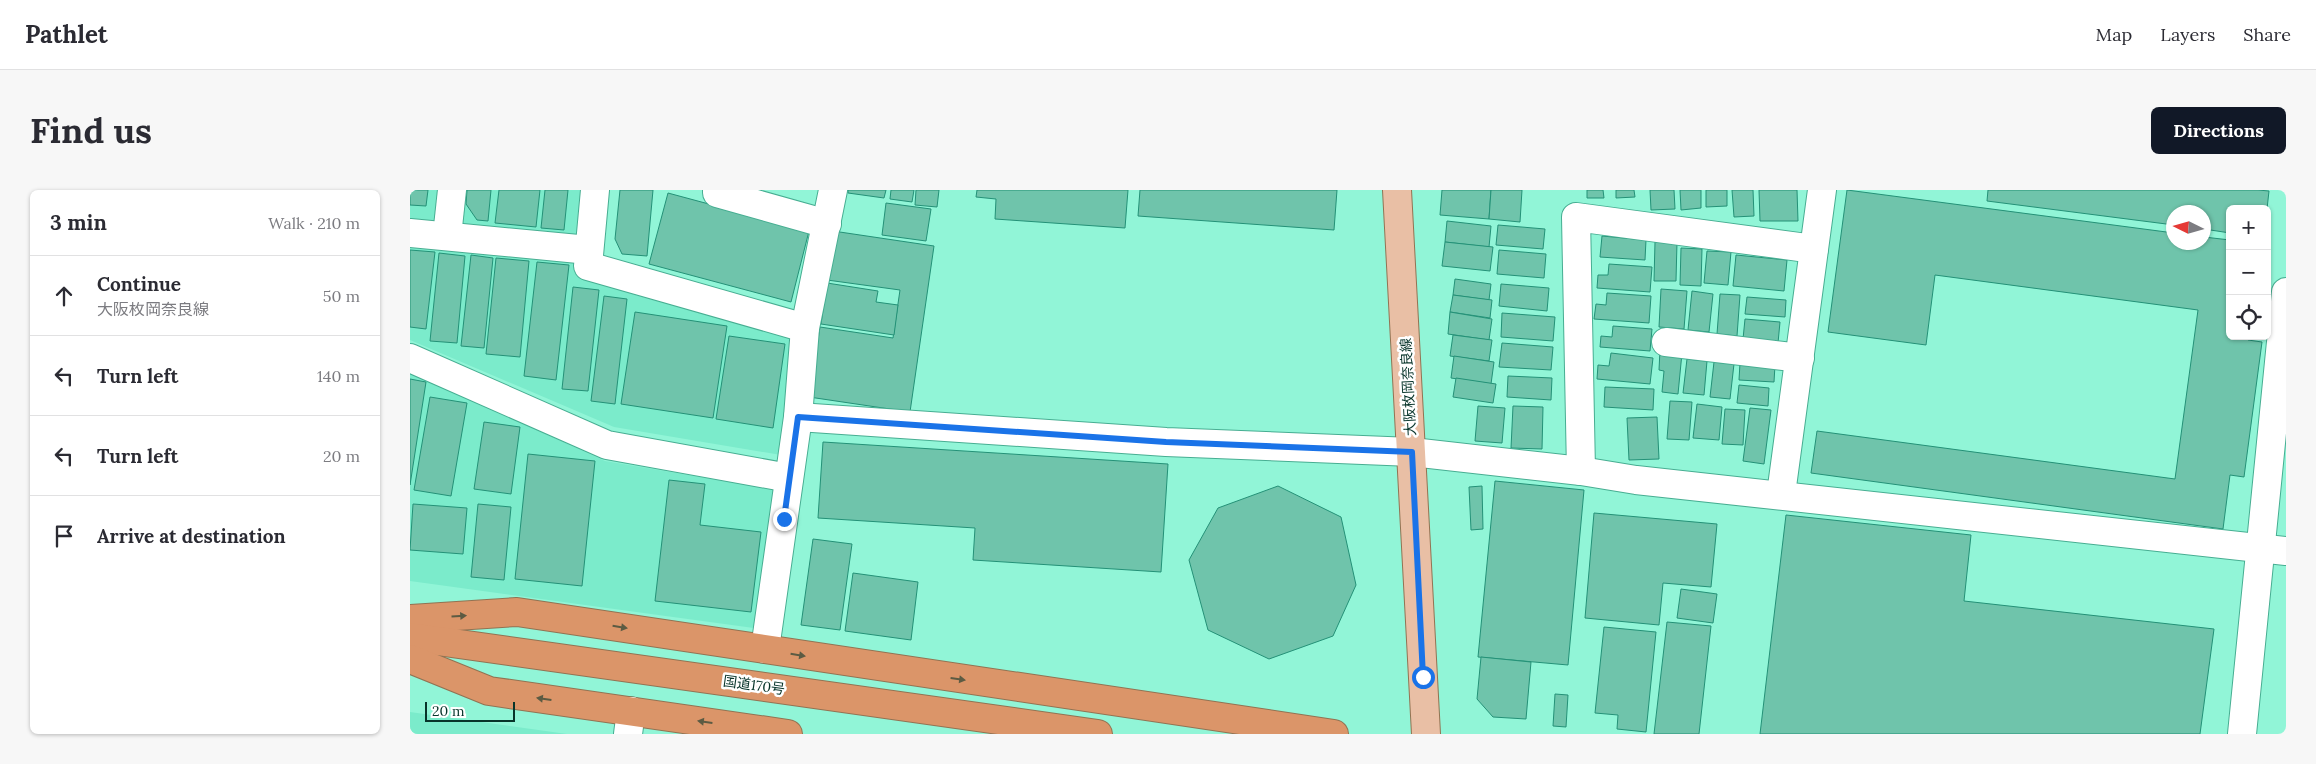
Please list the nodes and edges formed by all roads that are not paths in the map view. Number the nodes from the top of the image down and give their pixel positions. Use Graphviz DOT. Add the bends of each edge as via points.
graph roads {
  1 [pos="452,190"];
  2 [pos="595,190"];
  3 [pos="717,190"];
  4 [pos="833,190"];
  5 [pos="1397,190"];
  6 [pos="1822,190"];
  7 [pos="827,224"];
  8 [pos="410,233"];
  9 [pos="447,236"];
  10 [pos="1814,249"];
  11 [pos="589,250"];
  12 [pos="2286,292"];
  13 [pos="805,328"];
  14 [pos="1666,342"];
  15 [pos="410,358"];
  16 [pos="1800,358"];
  17 [pos="798,417"];
  18 [pos="1412,452"];
  19 [pos="1581,471"];
  20 [pos="789,478"];
  21 [pos="1781,494"];
  22 [pos="2274,550"];
  23 [pos="410,619"];
  24 [pos="410,637"];
  25 [pos="765,649"];
  26 [pos="410,659"];
  27 [pos="630,723"];
  28 [pos="745,731"];
  29 [pos="788,734"];
  30 [pos="1098,734"];
  31 [pos="1334,734"];
  32 [pos="1426,734"];
  33 [pos="2242,734"];
  1 -- 9 [label="street"];
  2 -- 11 [label="street"];
  3 -- 7 [label="street" via="717,193"];
  4 -- 7 [label="street"];
  5 -- 18 [label="main road, 大阪枚岡奈良線"];
  6 -- 10 [label="street"];
  7 -- 13 [label="street"];
  8 -- 9 [label="street"];
  9 -- 11 [label="street"];
  10 -- 16 [label="street"];
  10 -- 19 [label="street" via="1576,217"];
  11 -- 13 [label="street" via="588,266"];
  12 -- 22 [label="street"];
  13 -- 17 [label="street"];
  14 -- 16 [label="street"];
  15 -- 20 [label="street" via="608,445"];
  16 -- 21 [label="street"];
  17 -- 18 [label="street" via="1166,442"];
  17 -- 20 [label="street"];
  18 -- 19 [label="street"];
  18 -- 32 [label="main road, 大阪枚岡奈良線"];
  19 -- 21 [label="street" via="1636,480"];
  20 -- 25 [label="street"];
  21 -- 22 [label="street"];
  22 -- 33 [label="street"];
  23 -- 25 [label="highway, one-way" via="517,612"];
  24 -- 30 [label="highway, 国道170号"];
  25 -- 31 [label="highway, one-way"];
  27 -- 26 [label="highway, one-way" via="489,690"];
  28 -- 27 [label="highway, one-way"];
  28 -- 29 [label="highway"];
}
